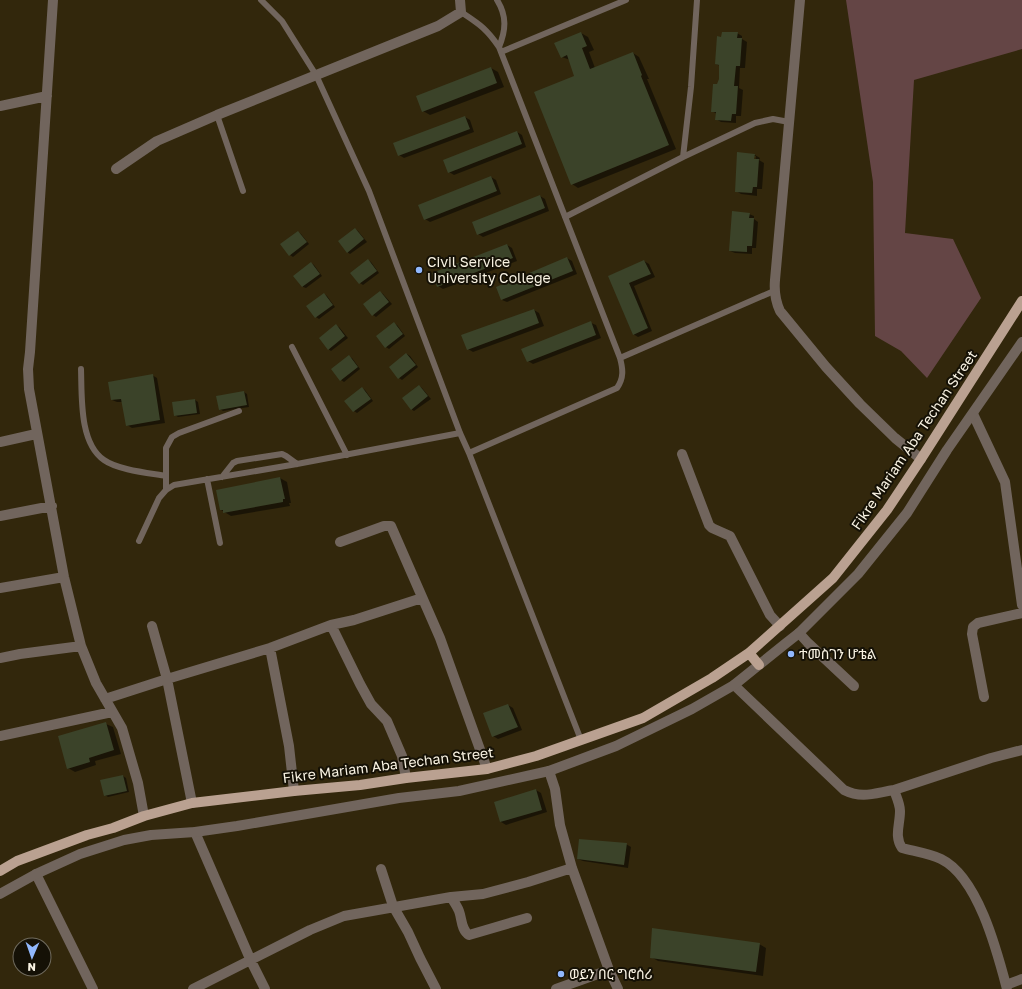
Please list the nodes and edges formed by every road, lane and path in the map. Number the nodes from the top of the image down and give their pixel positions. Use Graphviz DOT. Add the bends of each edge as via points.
graph roads {
  1 [pos="53,0"];
  2 [pos="261,0"];
  3 [pos="460,0"];
  4 [pos="497,0"];
  5 [pos="626,0"];
  6 [pos="697,0"];
  7 [pos="800,0"];
  8 [pos="461,12"];
  9 [pos="500,49"];
  10 [pos="316,75"];
  11 [pos="47,96"];
  12 [pos="0,106"];
  13 [pos="217,115"];
  14 [pos="789,122"];
  15 [pos="683,157"];
  16 [pos="116,169"];
  17 [pos="243,191"];
  18 [pos="565,217"];
  19 [pos="774,291"];
  20 [pos="1022,301"];
  21 [pos="1022,342"];
  22 [pos="292,347"];
  23 [pos="620,358"];
  24 [pos="81,369"];
  25 [pos="240,411"];
  26 [pos="973,414"];
  27 [pos="460,433"];
  28 [pos="36,434"];
  29 [pos="0,442"];
  30 [pos="469,453"];
  31 [pos="347,454"];
  32 [pos="682,454"];
  33 [pos="922,459"];
  34 [pos="297,464"];
  35 [pos="166,476"];
  36 [pos="222,476"];
  37 [pos="207,479"];
  38 [pos="166,490"];
  39 [pos="52,506"];
  40 [pos="0,516"];
  41 [pos="139,542"];
  42 [pos="220,542"];
  43 [pos="340,542"];
  44 [pos="64,577"];
  45 [pos="0,588"];
  46 [pos="422,598"];
  47 [pos="1022,605"];
  48 [pos="1022,613"];
  49 [pos="332,625"];
  50 [pos="152,626"];
  51 [pos="780,626"];
  52 [pos="799,633"];
  53 [pos="81,646"];
  54 [pos="270,648"];
  55 [pos="749,653"];
  56 [pos="0,658"];
  57 [pos="759,665"];
  58 [pos="168,679"];
  59 [pos="734,685"];
  60 [pos="854,686"];
  61 [pos="984,697"];
  62 [pos="106,699"];
  63 [pos="112,712"];
  64 [pos="0,736"];
  65 [pos="581,740"];
  66 [pos="1022,750"];
  67 [pos="487,769"];
  68 [pos="549,771"];
  69 [pos="406,778"];
  70 [pos="894,790"];
  71 [pos="294,791"];
  72 [pos="192,803"];
  73 [pos="144,816"];
  74 [pos="195,832"];
  75 [pos="572,868"];
  76 [pos="381,869"];
  77 [pos="0,871"];
  78 [pos="36,874"];
  79 [pos="0,894"];
  80 [pos="451,897"];
  81 [pos="393,906"];
  82 [pos="527,918"];
  83 [pos="251,961"];
  84 [pos="609,970"];
  85 [pos="1022,979"];
  86 [pos="1006,987"];
  87 [pos="93,989"];
  88 [pos="193,989"];
  89 [pos="265,989"];
  90 [pos="436,989"];
  91 [pos="556,989"];
  92 [pos="618,989"];
  1 -- 11 [label="street"];
  2 -- 10 [label="lane" via="282,21"];
  3 -- 8 [label="street"];
  4 -- 9 [label="lane" via="505,28"];
  5 -- 9 [label="lane"];
  6 -- 15 [label="lane"];
  7 -- 14 [label="street"];
  8 -- 9 [label="lane" via="491,34"];
  8 -- 10 [label="street" via="438,26"];
  9 -- 18 [label="lane"];
  10 -- 13 [label="street"];
  10 -- 27 [label="lane" via="369,191"];
  11 -- 12 [label="street"];
  11 -- 28 [label="street" via="28,369"];
  13 -- 16 [label="street" via="157,141"];
  13 -- 17 [label="lane"];
  14 -- 15 [label="lane" via="773,119 755,123"];
  14 -- 19 [label="street"];
  15 -- 18 [label="lane"];
  18 -- 23 [label="lane"];
  19 -- 23 [label="lane"];
  19 -- 33 [label="street" via="780,311 826,367 895,438"];
  20 -- 33 [label="main road, Fikre Mariam Aba Techan Street"];
  21 -- 26 [label="street"];
  22 -- 31 [label="lane"];
  23 -- 30 [label="lane" via="624,369 621,383 617,388"];
  24 -- 35 [label="lane" via="84,421 92,448 104,461 124,468"];
  25 -- 35 [label="lane" via="179,432 172,437 166,448"];
  26 -- 47 [label="street" via="1006,482"];
  26 -- 52 [label="street" via="907,513 858,574"];
  27 -- 30 [label="lane"];
  27 -- 31 [label="lane"];
  28 -- 29 [label="street"];
  28 -- 39 [label="street"];
  30 -- 65 [label="lane"];
  31 -- 34 [label="lane"];
  32 -- 51 [label="street" via="709,525 730,536 770,615"];
  33 -- 51 [label="main road, Fikre Mariam Aba Techan Street" via="848,560"];
  34 -- 36 [label="lane"];
  34 -- 36 [label="lane" via="282,454 237,461"];
  35 -- 38 [label="lane"];
  36 -- 37 [label="lane"];
  37 -- 38 [label="lane" via="174,485"];
  37 -- 42 [label="lane"];
  38 -- 41 [label="lane" via="159,498"];
  39 -- 40 [label="street"];
  39 -- 44 [label="street"];
  43 -- 46 [label="street" via="384,526 391,526"];
  44 -- 45 [label="street"];
  44 -- 53 [label="street"];
  46 -- 49 [label="street"];
  46 -- 67 [label="street" via="440,638"];
  48 -- 61 [label="street" via="978,623 973,627 972,634"];
  49 -- 54 [label="street"];
  49 -- 69 [label="street" via="360,684 386,721 402,756"];
  50 -- 58 [label="street"];
  51 -- 55 [label="main road, Fikre Mariam Aba Techan Street"];
  52 -- 57 [label="street"];
  52 -- 60 [label="street"];
  53 -- 56 [label="street"];
  53 -- 62 [label="street" via="96,683"];
  54 -- 58 [label="street"];
  54 -- 71 [label="street" via="289,746"];
  55 -- 57 [label="main road"];
  55 -- 65 [label="main road, Fikre Mariam Aba Techan Street" via="643,718"];
  57 -- 59 [label="street"];
  58 -- 62 [label="street"];
  58 -- 72 [label="street"];
  59 -- 68 [label="street" via="692,709 616,746"];
  59 -- 70 [label="street" via="844,790 854,795 862,795"];
  62 -- 63 [label="street"];
  63 -- 64 [label="street"];
  63 -- 73 [label="street" via="122,728 138,783"];
  65 -- 67 [label="main road, Fikre Mariam Aba Techan Street" via="536,756"];
  66 -- 70 [label="street"];
  67 -- 69 [label="main road, Fikre Mariam Aba Techan Street"];
  68 -- 74 [label="street" via="459,791 399,798"];
  68 -- 75 [label="street"];
  69 -- 71 [label="main road, Fikre Mariam Aba Techan Street" via="360,786"];
  70 -- 86 [label="street" via="900,810 898,842 902,848 941,859 967,883 980,905"];
  71 -- 72 [label="main road, Fikre Mariam Aba Techan Street"];
  72 -- 73 [label="main road, Fikre Mariam Aba Techan Street"];
  73 -- 77 [label="main road, Fikre Mariam Aba Techan Street" via="53,847 17,861"];
  74 -- 78 [label="street" via="151,834 124,840 80,854"];
  74 -- 83 [label="street"];
  75 -- 80 [label="street" via="483,894"];
  75 -- 84 [label="street"];
  76 -- 81 [label="street"];
  78 -- 79 [label="street"];
  78 -- 87 [label="street"];
  80 -- 81 [label="street"];
  80 -- 82 [label="street" via="459,912 463,929 469,935"];
  81 -- 83 [label="street" via="344,916 310,930"];
  81 -- 90 [label="street"];
  83 -- 88 [label="street"];
  83 -- 89 [label="street"];
  84 -- 91 [label="street"];
  84 -- 92 [label="street"];
  85 -- 86 [label="street"];
}
